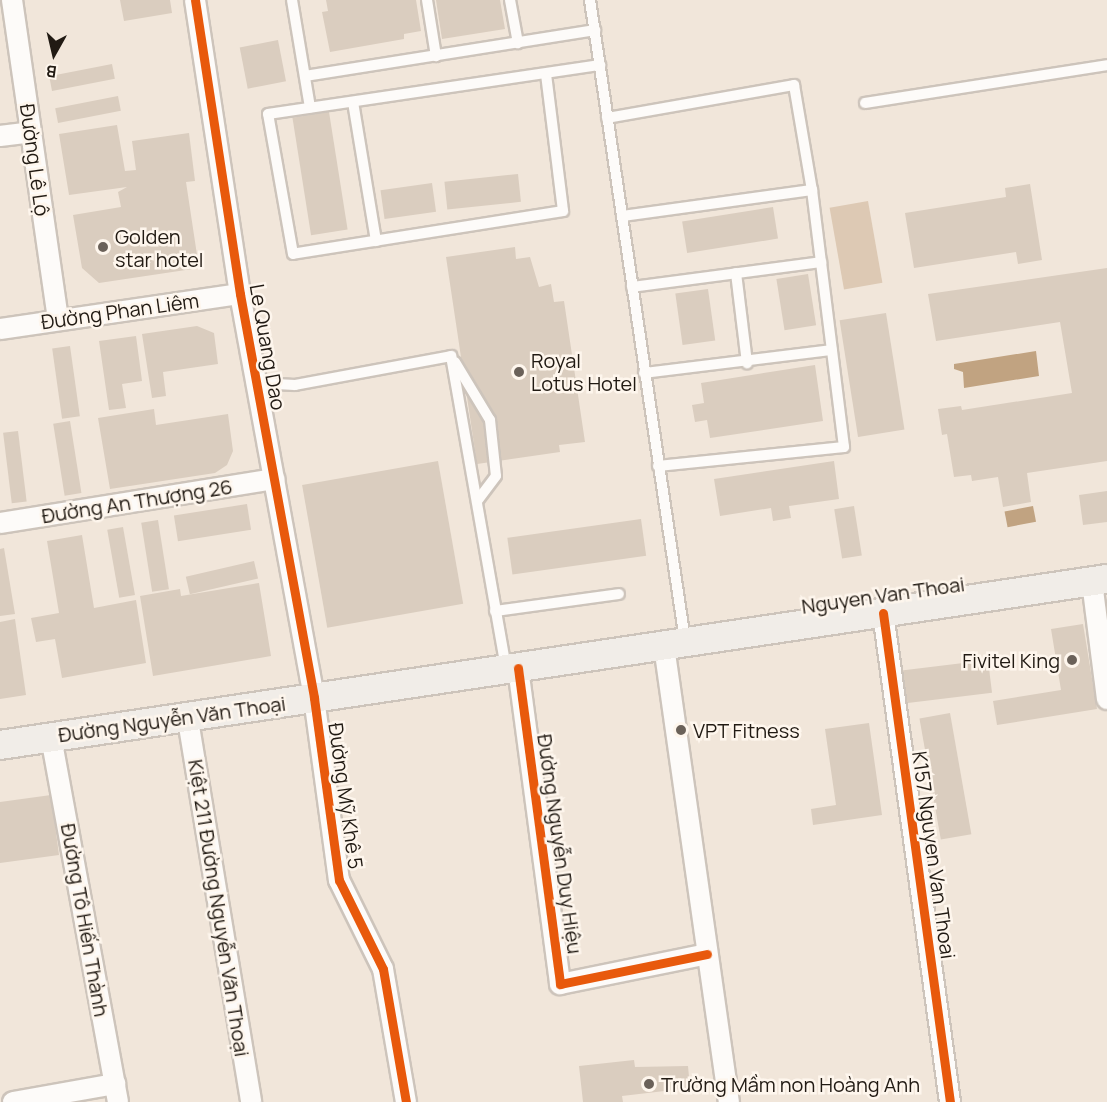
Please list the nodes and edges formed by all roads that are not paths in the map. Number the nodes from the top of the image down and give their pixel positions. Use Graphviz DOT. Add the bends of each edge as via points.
graph roads {
  1 [pos="12,0"];
  2 [pos="195,0"];
  3 [pos="292,0"];
  4 [pos="427,0"];
  5 [pos="510,0"];
  6 [pos="590,0"];
  7 [pos="595,30"];
  8 [pos="518,42"];
  9 [pos="436,56"];
  10 [pos="600,65"];
  11 [pos="1107,65"];
  12 [pos="546,74"];
  13 [pos="306,76"];
  14 [pos="353,102"];
  15 [pos="865,103"];
  16 [pos="310,108"];
  17 [pos="608,118"];
  18 [pos="31,132"];
  19 [pos="0,136"];
  20 [pos="812,190"];
  21 [pos="622,216"];
  22 [pos="376,241"];
  23 [pos="821,262"];
  24 [pos="736,273"];
  25 [pos="632,287"];
  26 [pos="240,294"];
  27 [pos="58,321"];
  28 [pos="0,329"];
  29 [pos="832,351"];
  30 [pos="451,356"];
  31 [pos="747,363"];
  32 [pos="644,373"];
  33 [pos="257,383"];
  34 [pos="657,466"];
  35 [pos="274,479"];
  36 [pos="477,501"];
  37 [pos="0,523"];
  38 [pos="1099,581"];
  39 [pos="620,594"];
  40 [pos="495,611"];
  41 [pos="883,613"];
  42 [pos="675,645"];
  43 [pos="512,669"];
  44 [pos="314,698"];
  45 [pos="1107,699"];
  46 [pos="187,714"];
  47 [pos="51,737"];
  48 [pos="0,745"];
  49 [pos="707,954"];
  50 [pos="116,1093"];
  51 [pos="13,1102"];
  52 [pos="250,1102"];
  53 [pos="406,1102"];
  54 [pos="729,1102"];
  55 [pos="950,1102"];
  1 -- 18 [label="street, Đường Lê Lộ"];
  2 -- 26 [label="street, Le Quang Dao"];
  3 -- 13 [label="lane"];
  4 -- 9 [label="lane"];
  5 -- 8 [label="lane"];
  6 -- 7 [label="lane"];
  7 -- 8 [label="lane"];
  7 -- 10 [label="lane"];
  8 -- 9 [label="lane"];
  9 -- 13 [label="lane"];
  10 -- 12 [label="lane"];
  10 -- 17 [label="lane"];
  11 -- 15 [label="lane"];
  12 -- 14 [label="lane"];
  12 -- 22 [label="lane" via="563,211"];
  13 -- 16 [label="lane"];
  14 -- 16 [label="lane"];
  14 -- 22 [label="lane"];
  16 -- 22 [label="lane" via="267,114 293,254"];
  17 -- 20 [label="lane" via="794,85"];
  17 -- 21 [label="lane"];
  18 -- 19 [label="street"];
  18 -- 27 [label="street, Đường Lê Lộ"];
  20 -- 21 [label="lane"];
  20 -- 23 [label="lane"];
  21 -- 25 [label="lane"];
  23 -- 24 [label="lane"];
  23 -- 29 [label="lane"];
  24 -- 25 [label="lane"];
  24 -- 31 [label="lane"];
  25 -- 32 [label="lane"];
  26 -- 27 [label="street, Đường Phan Liêm"];
  26 -- 33 [label="street, Le Quang Dao"];
  27 -- 28 [label="street, Đường Phan Liêm"];
  29 -- 31 [label="lane"];
  29 -- 34 [label="lane" via="844,447"];
  30 -- 33 [label="lane" via="295,385"];
  30 -- 36 [label="lane"];
  30 -- 36 [label="lane" via="489,420 496,476"];
  31 -- 32 [label="lane"];
  32 -- 34 [label="lane"];
  33 -- 35 [label="street, Le Quang Dao"];
  34 -- 42 [label="lane"];
  35 -- 37 [label="street, Đường An Thượng 26"];
  35 -- 44 [label="street, Le Quang Dao"];
  36 -- 40 [label="lane"];
  38 -- 41 [label="main road, Nguyen Van Thoai"];
  38 -- 45 [label="street"];
  39 -- 40 [label="lane"];
  40 -- 43 [label="lane"];
  41 -- 42 [label="main road, Nguyen Van Thoai"];
  41 -- 55 [label="street, K157 Nguyen Van Thoai"];
  42 -- 43 [label="main road, Đường Nguyễn Văn Thoại"];
  42 -- 49 [label="street"];
  43 -- 44 [label="main road, Đường Nguyễn Văn Thoại"];
  43 -- 49 [label="street, Đường Nguyễn Duy Hiệu" via="560,984"];
  44 -- 46 [label="main road, Đường Nguyễn Văn Thoại"];
  44 -- 53 [label="street, Đường Mỹ Khê 5" via="339,879 383,969"];
  46 -- 47 [label="main road, Đường Nguyễn Văn Thoại"];
  46 -- 52 [label="street, Kiệt 211 Đường Nguyễn Văn Thoại"];
  47 -- 48 [label="main road, Đường Nguyễn Văn Thoại"];
  47 -- 50 [label="street, Đường Tô Hiến Thành"];
  49 -- 54 [label="street"];
  50 -- 51 [label="street"];
}
